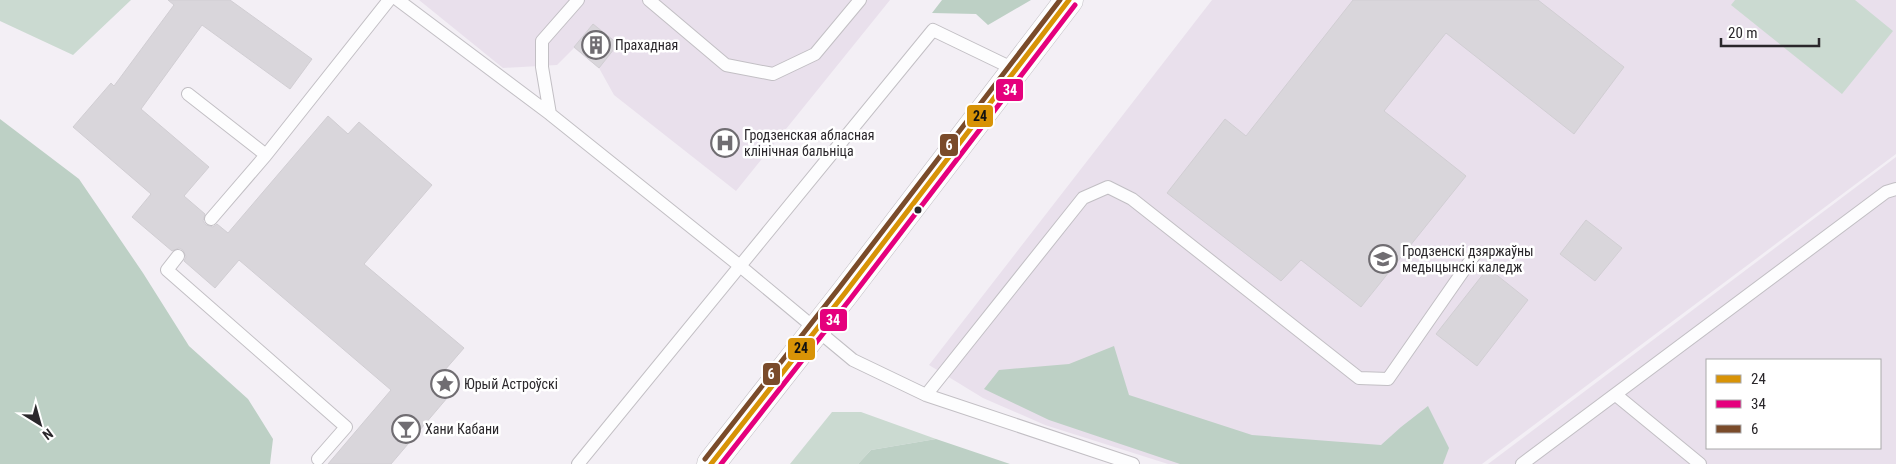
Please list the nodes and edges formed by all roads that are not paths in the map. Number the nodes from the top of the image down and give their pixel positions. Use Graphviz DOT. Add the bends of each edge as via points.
graph roads {
  1 [pos="389,0"];
  2 [pos="398,0"];
  3 [pos="578,0"];
  4 [pos="649,0"];
  5 [pos="860,0"];
  6 [pos="1069,0"];
  7 [pos="1016,70"];
  8 [pos="188,94"];
  9 [pos="550,114"];
  10 [pos="266,155"];
  11 [pos="1896,190"];
  12 [pos="211,219"];
  13 [pos="1475,254"];
  14 [pos="178,256"];
  15 [pos="740,266"];
  16 [pos="816,331"];
  17 [pos="926,395"];
  18 [pos="1616,395"];
  19 [pos="318,459"];
  20 [pos="578,464"];
  21 [pos="710,464"];
  22 [pos="1133,464"];
  23 [pos="1522,464"];
  24 [pos="1700,464"];
  1 -- 10 [label="lane"];
  2 -- 9 [label="lane"];
  3 -- 9 [label="lane" via="542,41 542,67"];
  4 -- 5 [label="lane" via="726,65 773,74 815,54"];
  6 -- 7 [label="street"];
  7 -- 15 [label="lane" via="933,30"];
  7 -- 16 [label="street"];
  8 -- 10 [label="lane"];
  9 -- 15 [label="lane"];
  10 -- 12 [label="lane"];
  11 -- 18 [label="lane" via="1886,192"];
  13 -- 17 [label="lane" via="1388,379 1360,378 1132,199 1108,187 1083,198"];
  14 -- 19 [label="lane" via="167,270 346,428"];
  15 -- 16 [label="lane"];
  15 -- 20 [label="lane"];
  16 -- 17 [label="lane" via="853,360"];
  16 -- 21 [label="street"];
  17 -- 22 [label="lane"];
  18 -- 23 [label="lane"];
  18 -- 24 [label="lane"];
}
